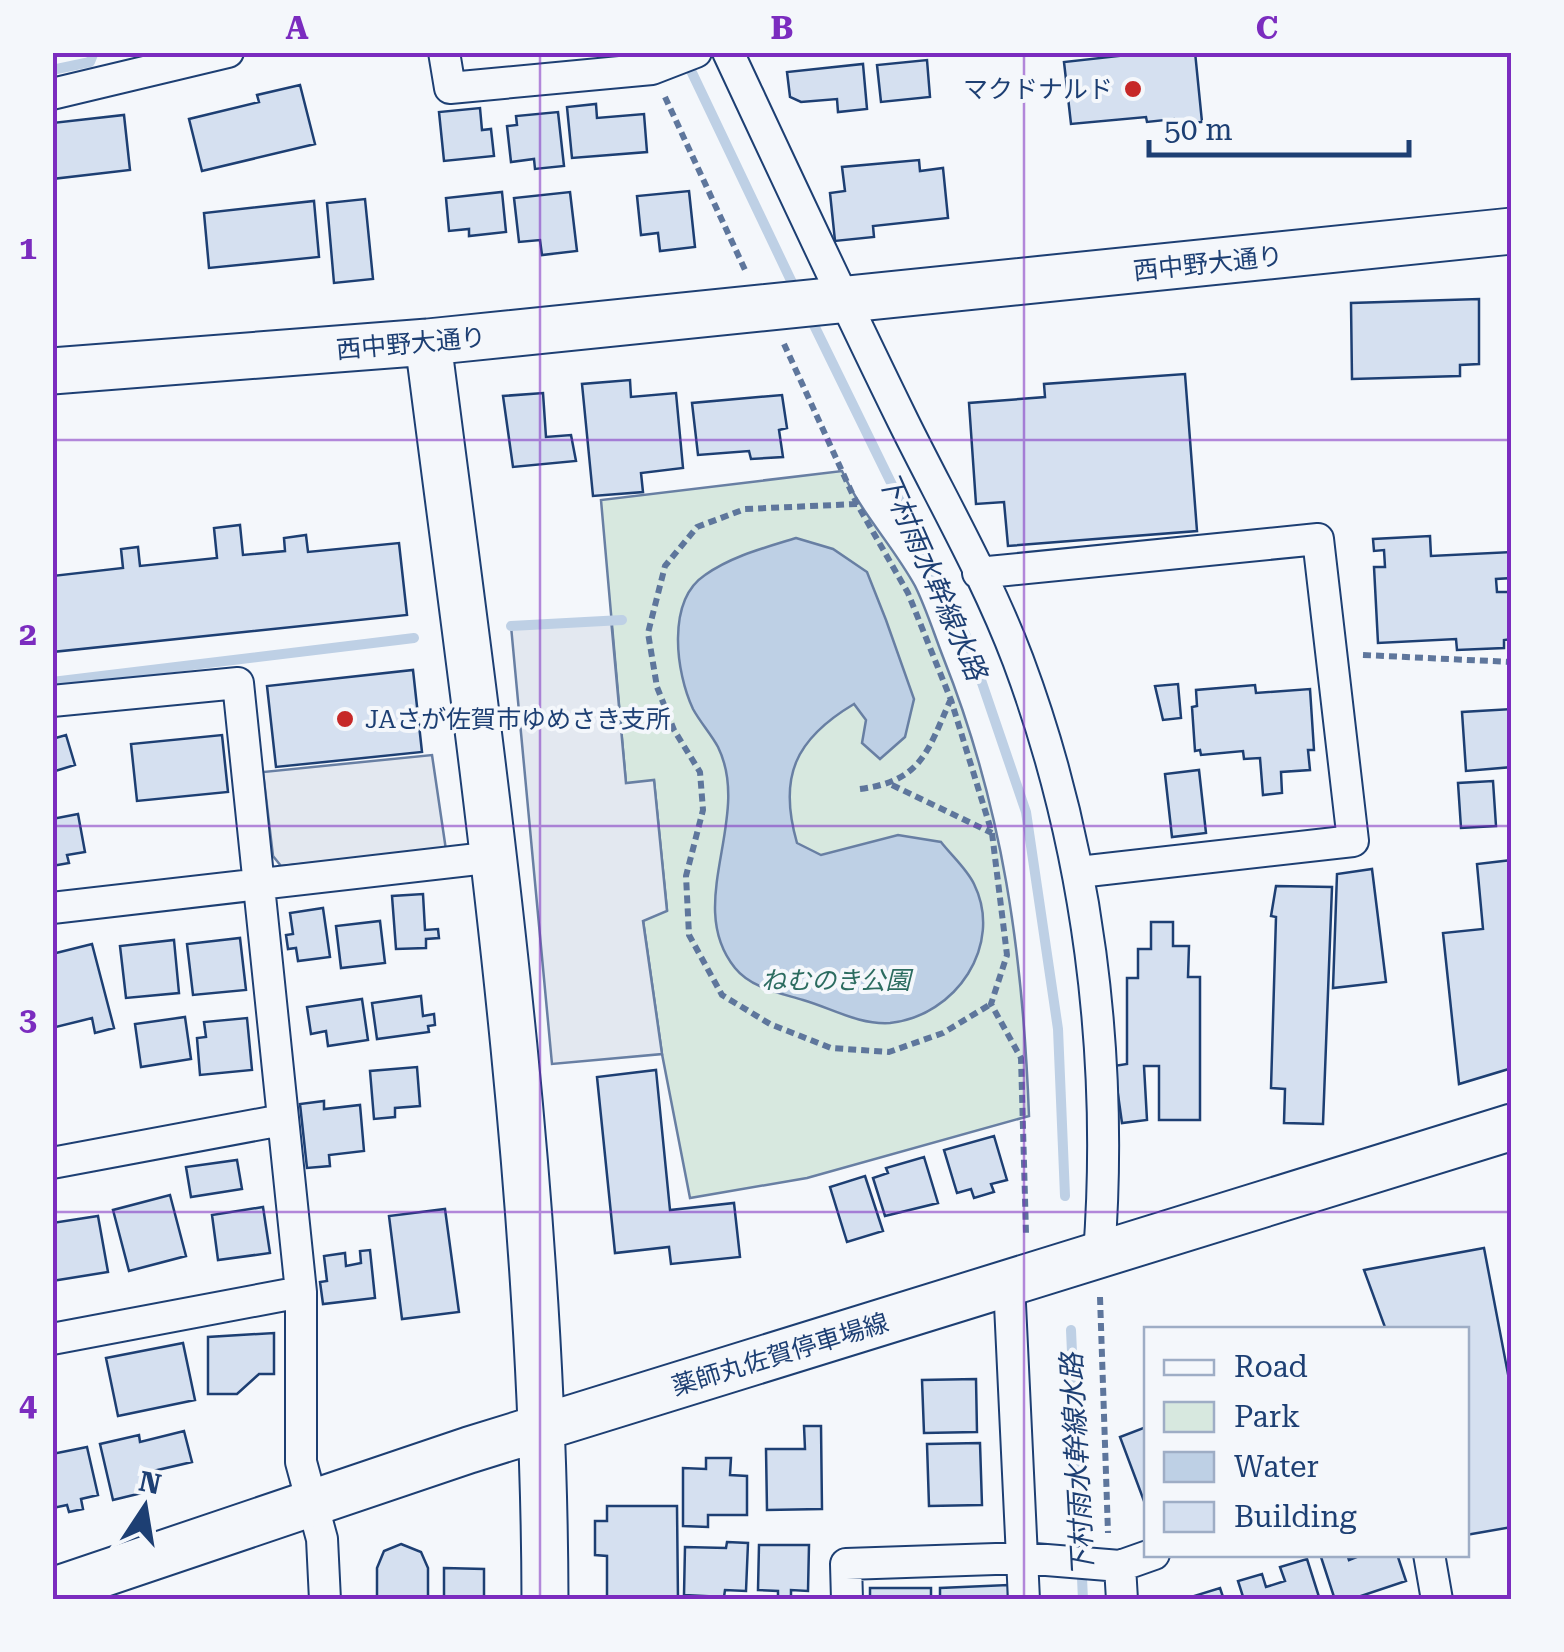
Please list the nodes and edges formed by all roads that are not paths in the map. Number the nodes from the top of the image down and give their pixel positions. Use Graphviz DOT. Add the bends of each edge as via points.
graph roads {
  1 [pos="228,52"];
  2 [pos="444,52"];
  3 [pos="696,52"];
  4 [pos="728,52"];
  5 [pos="120,65"];
  6 [pos="52,94"];
  7 [pos="1512,232"];
  8 [pos="844,300"];
  9 [pos="428,342"];
  10 [pos="52,371"];
  11 [pos="978,573"];
  12 [pos="52,701"];
  13 [pos="494,858"];
  14 [pos="1080,872"];
  15 [pos="259,884"];
  16 [pos="52,908"];
  17 [pos="282,1120"];
  18 [pos="1512,1127"];
  19 [pos="52,1163"];
  20 [pos="1021,1264"];
  21 [pos="1100,1276"];
  22 [pos="301,1292"];
  23 [pos="52,1339"];
  24 [pos="544,1426"];
  25 [pos="312,1501"];
  26 [pos="1146,1557"];
  27 [pos="1430,1557"];
  28 [pos="1035,1559"];
  29 [pos="1120,1566"];
  30 [pos="52,1592"];
  31 [pos="326,1600"];
  32 [pos="545,1600"];
  33 [pos="847,1600"];
  34 [pos="1024,1600"];
  35 [pos="1122,1600"];
  36 [pos="1437,1600"];
  1 -- 5 [label="street"];
  2 -- 3 [label="street" via="450,88 652,69"];
  4 -- 8 [label="street"];
  5 -- 6 [label="street"];
  7 -- 8 [label="street, 西中野大通り"];
  8 -- 9 [label="street, 西中野大通り"];
  8 -- 11 [label="street"];
  9 -- 10 [label="street, 西中野大通り"];
  9 -- 13 [label="street"];
  11 -- 14 [label="street" via="1017,658"];
  11 -- 14 [label="street" via="1318,539 1353,841"];
  12 -- 15 [label="street" via="238,683"];
  13 -- 15 [label="street"];
  13 -- 24 [label="street"];
  14 -- 21 [label="street" via="1096,1009"];
  15 -- 16 [label="street"];
  15 -- 17 [label="street"];
  17 -- 19 [label="street"];
  17 -- 22 [label="street"];
  18 -- 21 [label="street, 薬師丸佐賀停車場線"];
  20 -- 21 [label="street, 薬師丸佐賀停車場線"];
  20 -- 24 [label="street, 薬師丸佐賀停車場線"];
  20 -- 28 [label="street"];
  22 -- 23 [label="street"];
  22 -- 25 [label="street" via="301,1462"];
  24 -- 25 [label="street, 薬師丸佐賀停車場線"];
  24 -- 32 [label="street"];
  25 -- 30 [label="street, 薬師丸佐賀停車場線"];
  25 -- 31 [label="street"];
  26 -- 29 [label="street"];
  27 -- 36 [label="street"];
  28 -- 29 [label="street"];
  28 -- 33 [label="street" via="846,1564"];
  28 -- 34 [label="street"];
  29 -- 35 [label="street"];
}
